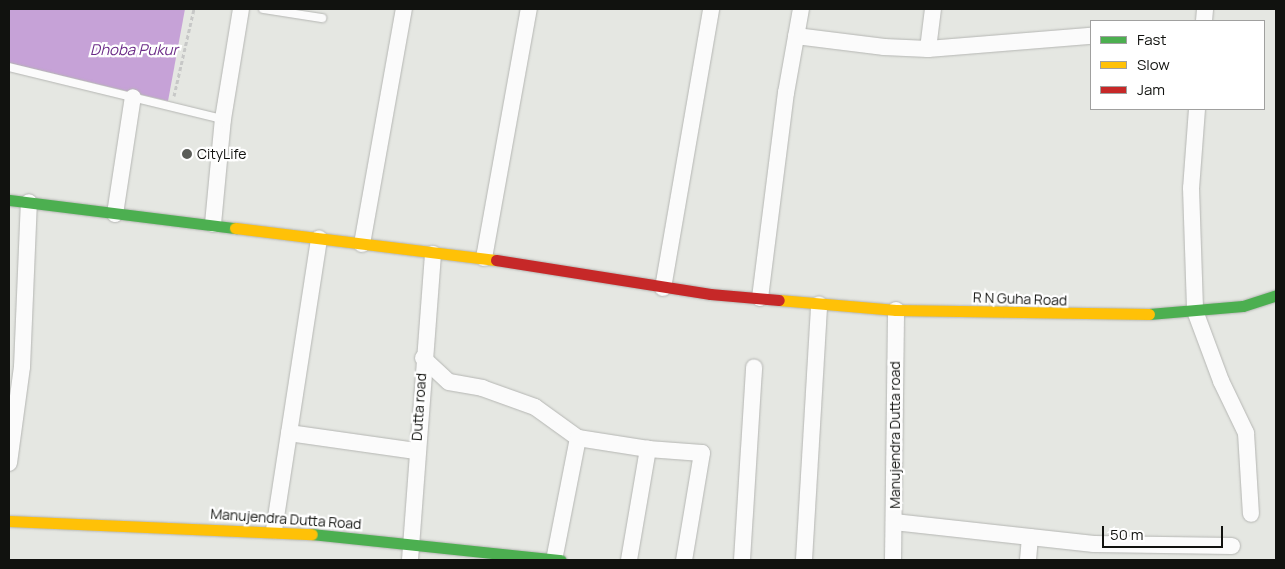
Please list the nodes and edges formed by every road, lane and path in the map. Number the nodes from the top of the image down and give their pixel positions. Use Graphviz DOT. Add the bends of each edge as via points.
graph roads {
  1 [pos="194,9"];
  2 [pos="241,9"];
  3 [pos="263,9"];
  4 [pos="404,9"];
  5 [pos="529,9"];
  6 [pos="712,9"];
  7 [pos="801,9"];
  8 [pos="933,9"];
  9 [pos="322,18"];
  10 [pos="796,36"];
  11 [pos="1090,36"];
  12 [pos="928,49"];
  13 [pos="9,67"];
  14 [pos="133,98"];
  15 [pos="171,107"];
  16 [pos="1197,110"];
  17 [pos="223,119"];
  18 [pos="9,200"];
  19 [pos="29,202"];
  20 [pos="115,214"];
  21 [pos="213,224"];
  22 [pos="318,238"];
  23 [pos="362,244"];
  24 [pos="433,254"];
  25 [pos="484,258"];
  26 [pos="663,288"];
  27 [pos="1276,295"];
  28 [pos="760,298"];
  29 [pos="820,304"];
  30 [pos="896,310"];
  31 [pos="1195,311"];
  32 [pos="423,358"];
  33 [pos="16,366"];
  34 [pos="754,367"];
  35 [pos="289,433"];
  36 [pos="578,438"];
  37 [pos="648,449"];
  38 [pos="416,451"];
  39 [pos="9,458"];
  40 [pos="1251,514"];
  41 [pos="9,521"];
  42 [pos="894,522"];
  43 [pos="274,530"];
  44 [pos="1030,537"];
  45 [pos="1232,546"];
  46 [pos="410,552"];
  47 [pos="554,560"];
  48 [pos="560,560"];
  49 [pos="629,560"];
  50 [pos="684,560"];
  51 [pos="742,560"];
  52 [pos="804,560"];
  53 [pos="893,560"];
  54 [pos="1028,560"];
  1 -- 15 [label="path"];
  2 -- 17 [label="street"];
  3 -- 9 [label="lane"];
  4 -- 23 [label="street"];
  5 -- 25 [label="street"];
  6 -- 26 [label="street"];
  7 -- 10 [label="street"];
  8 -- 12 [label="street"];
  10 -- 12 [label="street"];
  10 -- 28 [label="street"];
  11 -- 12 [label="street"];
  13 -- 14 [label="lane"];
  14 -- 15 [label="lane"];
  14 -- 20 [label="street"];
  15 -- 17 [label="lane"];
  16 -- 31 [label="street" via="1191,188"];
  17 -- 21 [label="street"];
  18 -- 19 [label="street, R N Guha Road"];
  19 -- 20 [label="street, R N Guha Road"];
  19 -- 33 [label="street"];
  20 -- 21 [label="street, R N Guha Road"];
  21 -- 22 [label="street, R N Guha Road"];
  22 -- 23 [label="street, R N Guha Road"];
  22 -- 35 [label="street"];
  23 -- 24 [label="street, R N Guha Road"];
  24 -- 25 [label="street, R N Guha Road"];
  24 -- 32 [label="street, Dutta road"];
  25 -- 26 [label="street, R N Guha Road"];
  26 -- 28 [label="street, R N Guha Road"];
  27 -- 31 [label="street, R N Guha Road" via="1243,306"];
  28 -- 29 [label="street, R N Guha Road"];
  29 -- 30 [label="street, R N Guha Road"];
  29 -- 52 [label="street"];
  30 -- 31 [label="street, R N Guha Road" via="1124,316"];
  30 -- 42 [label="street, Manujendra Dutta road"];
  31 -- 40 [label="street" via="1221,381 1246,432"];
  32 -- 36 [label="street" via="449,382 482,388 535,406"];
  32 -- 38 [label="street, Dutta road"];
  33 -- 39 [label="street"];
  34 -- 51 [label="street"];
  35 -- 38 [label="street"];
  35 -- 43 [label="street"];
  36 -- 37 [label="street"];
  36 -- 47 [label="street"];
  37 -- 49 [label="street"];
  37 -- 50 [label="street" via="702,453"];
  38 -- 46 [label="street, Dutta road"];
  41 -- 43 [label="street, Manujendra Dutta Road"];
  42 -- 44 [label="street"];
  42 -- 53 [label="street, Manujendra Dutta road"];
  43 -- 46 [label="street, Manujendra Dutta Road"];
  44 -- 45 [label="street" via="1094,544"];
  44 -- 54 [label="street"];
  46 -- 47 [label="street, Manujendra Dutta Road"];
  47 -- 48 [label="street, Manujendra Dutta Road"];
}
